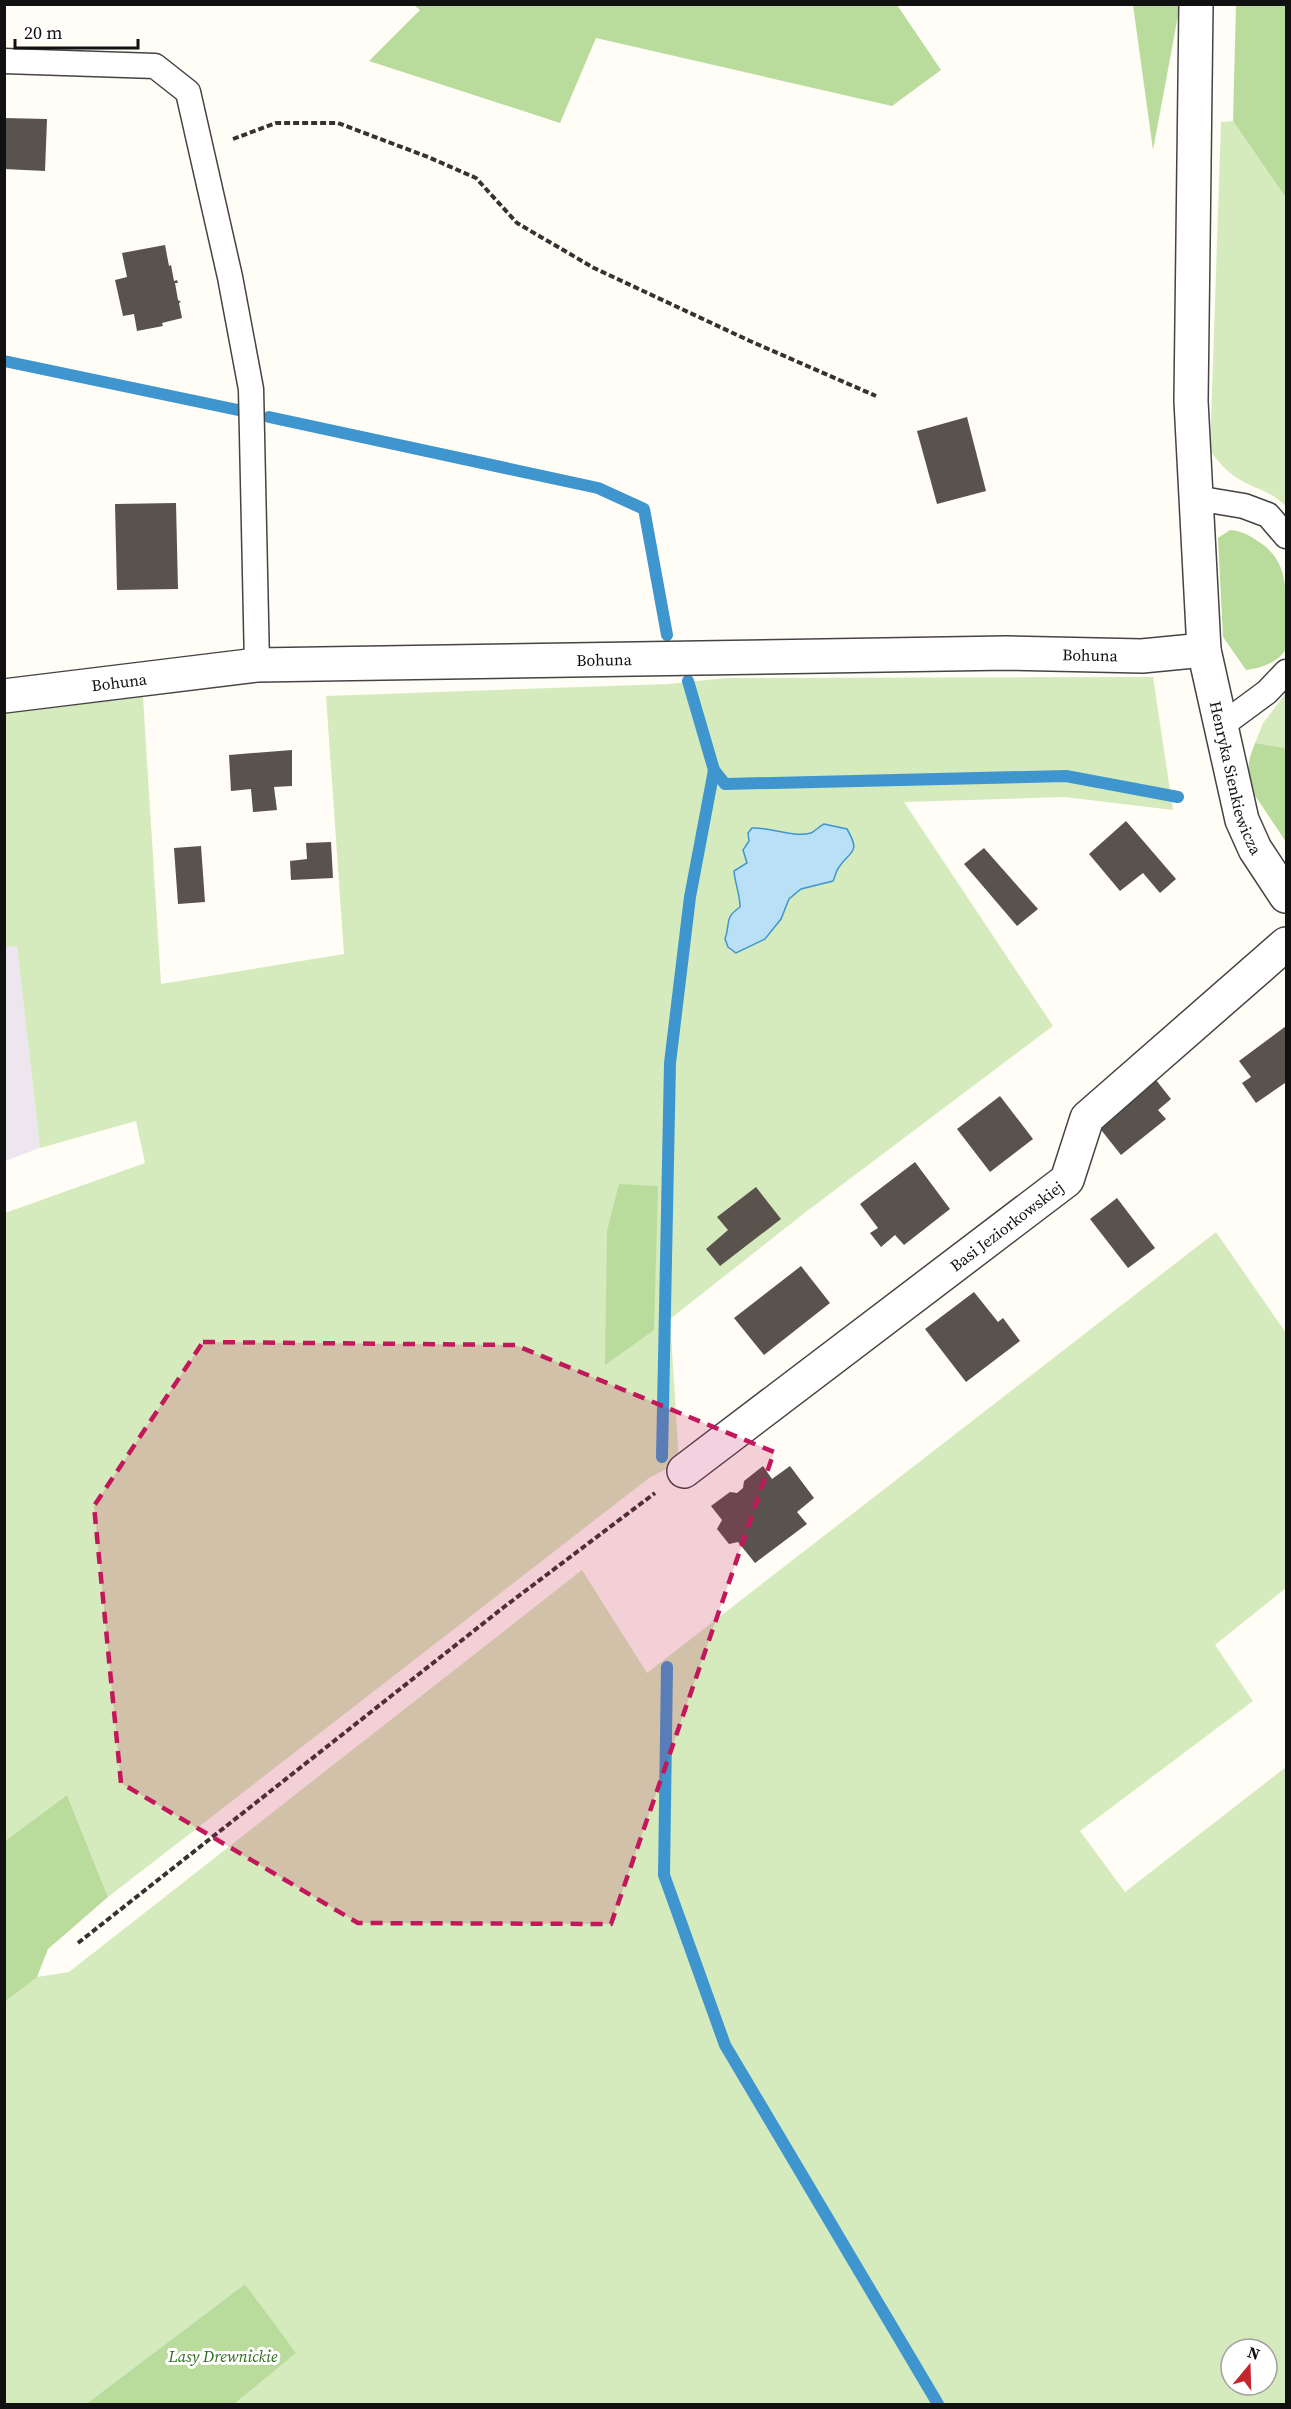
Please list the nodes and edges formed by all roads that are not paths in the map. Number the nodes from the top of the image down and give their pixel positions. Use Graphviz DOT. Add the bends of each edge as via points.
graph roads {
  1 [pos="1196,4"];
  2 [pos="4,60"];
  3 [pos="1196,498"];
  4 [pos="1287,536"];
  5 [pos="1204,650"];
  6 [pos="257,665"];
  7 [pos="1287,672"];
  8 [pos="4,696"];
  9 [pos="1221,726"];
  10 [pos="1287,896"];
  11 [pos="1287,944"];
  12 [pos="684,1471"];
  1 -- 3 [label="street, Henryka Sienkiewicza" via="1191,401"];
  2 -- 6 [label="lane" via="155,66 188,92 251,389"];
  3 -- 4 [label="lane" via="1244,506 1268,515"];
  3 -- 5 [label="street, Henryka Sienkiewicza"];
  5 -- 6 [label="street, Bohuna" via="1142,656 1007,653"];
  5 -- 9 [label="street, Henryka Sienkiewicza"];
  6 -- 8 [label="street, Bohuna"];
  7 -- 9 [label="lane"];
  9 -- 10 [label="street, Henryka Sienkiewicza" via="1242,820 1255,849"];
  11 -- 12 [label="street, Basi Jeziorkowskiej" via="1087,1118 1067,1180"];
}
